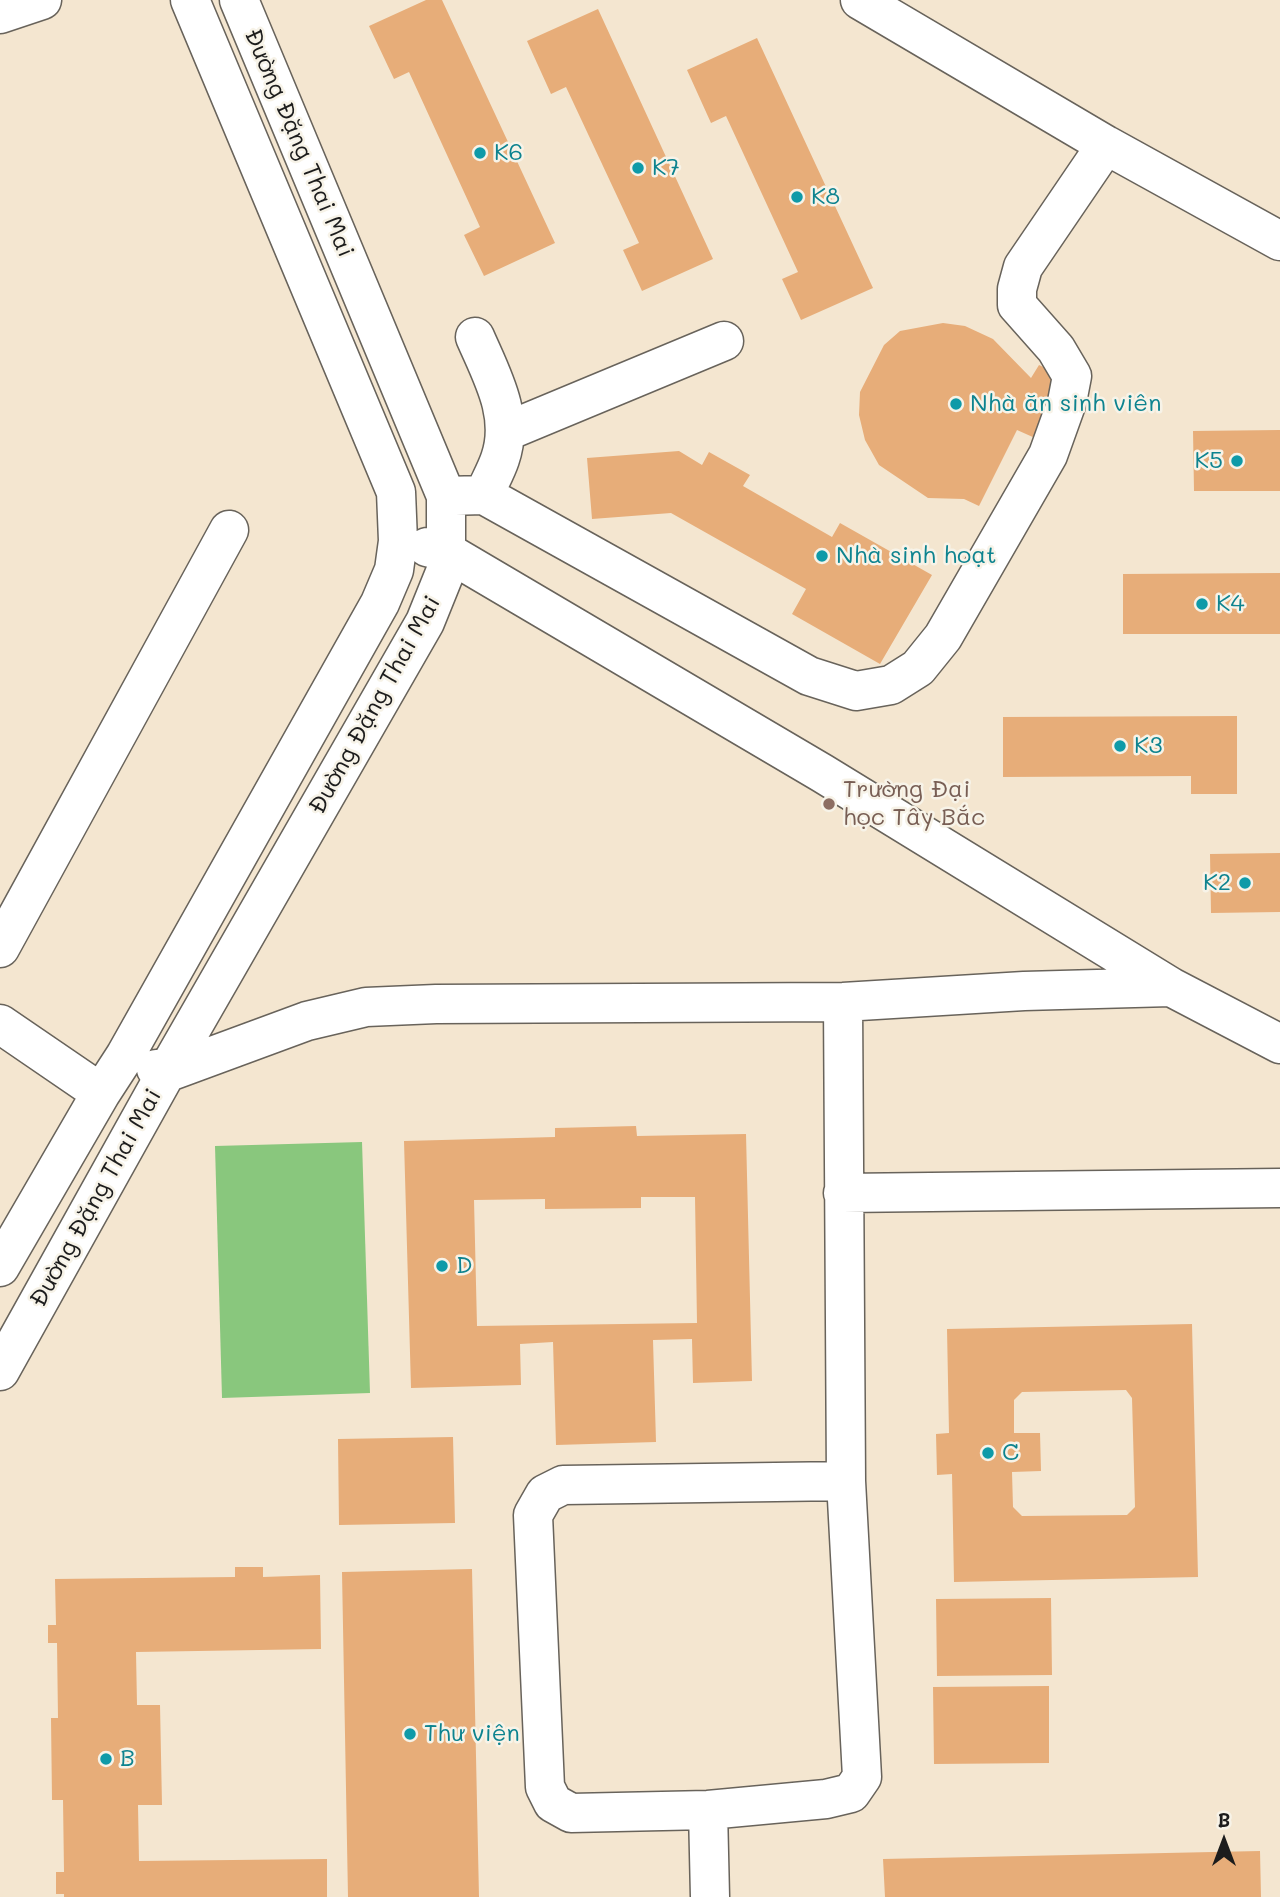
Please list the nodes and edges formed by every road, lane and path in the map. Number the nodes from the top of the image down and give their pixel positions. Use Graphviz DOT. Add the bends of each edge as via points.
graph roads {
  1 [pos="42,0"];
  2 [pos="190,0"];
  3 [pos="239,0"];
  4 [pos="860,0"];
  5 [pos="0,13"];
  6 [pos="1106,145"];
  7 [pos="1280,242"];
  8 [pos="475,337"];
  9 [pos="724,341"];
  10 [pos="505,432"];
  11 [pos="484,495"];
  12 [pos="446,496"];
  13 [pos="229,530"];
  14 [pos="398,541"];
  15 [pos="447,552"];
  16 [pos="0,948"];
  17 [pos="1171,987"];
  18 [pos="843,1002"];
  19 [pos="0,1024"];
  20 [pos="1280,1044"];
  21 [pos="125,1056"];
  22 [pos="166,1073"];
  23 [pos="101,1093"];
  24 [pos="1280,1188"];
  25 [pos="843,1193"];
  26 [pos="0,1267"];
  27 [pos="0,1370"];
  28 [pos="846,1481"];
  29 [pos="708,1810"];
  30 [pos="710,1897"];
  1 -- 5 [label="street"];
  2 -- 14 [label="street, Đường Đặng Thai Mai" via="396,492"];
  3 -- 12 [label="street, Đường Đặng Thai Mai"];
  4 -- 6 [label="street"];
  6 -- 7 [label="street"];
  6 -- 11 [label="street" via="1023,267 1017,289 1017,305 1056,349 1072,376 1048,456 943,637 918,668 891,685 856,691 809,676"];
  8 -- 10 [label="street" via="505,412"];
  9 -- 10 [label="street"];
  10 -- 11 [label="street" via="501,458"];
  11 -- 12 [label="street"];
  12 -- 15 [label="street, Đường Đặng Thai Mai"];
  13 -- 16 [label="street"];
  14 -- 15 [label="street"];
  14 -- 21 [label="street, Đường Đặng Thai Mai" via="394,570 380,603"];
  15 -- 17 [label="street" via="822,773"];
  15 -- 22 [label="street, Đường Đặng Thai Mai" via="446,570 425,622"];
  17 -- 18 [label="street"];
  17 -- 20 [label="street"];
  18 -- 22 [label="street" via="366,1007 307,1021"];
  18 -- 25 [label="street"];
  19 -- 23 [label="street"];
  21 -- 22 [label="street"];
  21 -- 23 [label="street, Đường Đặng Thai Mai"];
  22 -- 27 [label="street, Đường Đặng Thai Mai"];
  23 -- 26 [label="street, Đường Đặng Thai Mai"];
  24 -- 25 [label="street"];
  25 -- 28 [label="street"];
  28 -- 29 [label="street" via="862,1777 851,1793 826,1799"];
  28 -- 29 [label="street" via="563,1485 545,1494 533,1515 545,1787 554,1802 571,1813"];
  29 -- 30 [label="street"];
}
